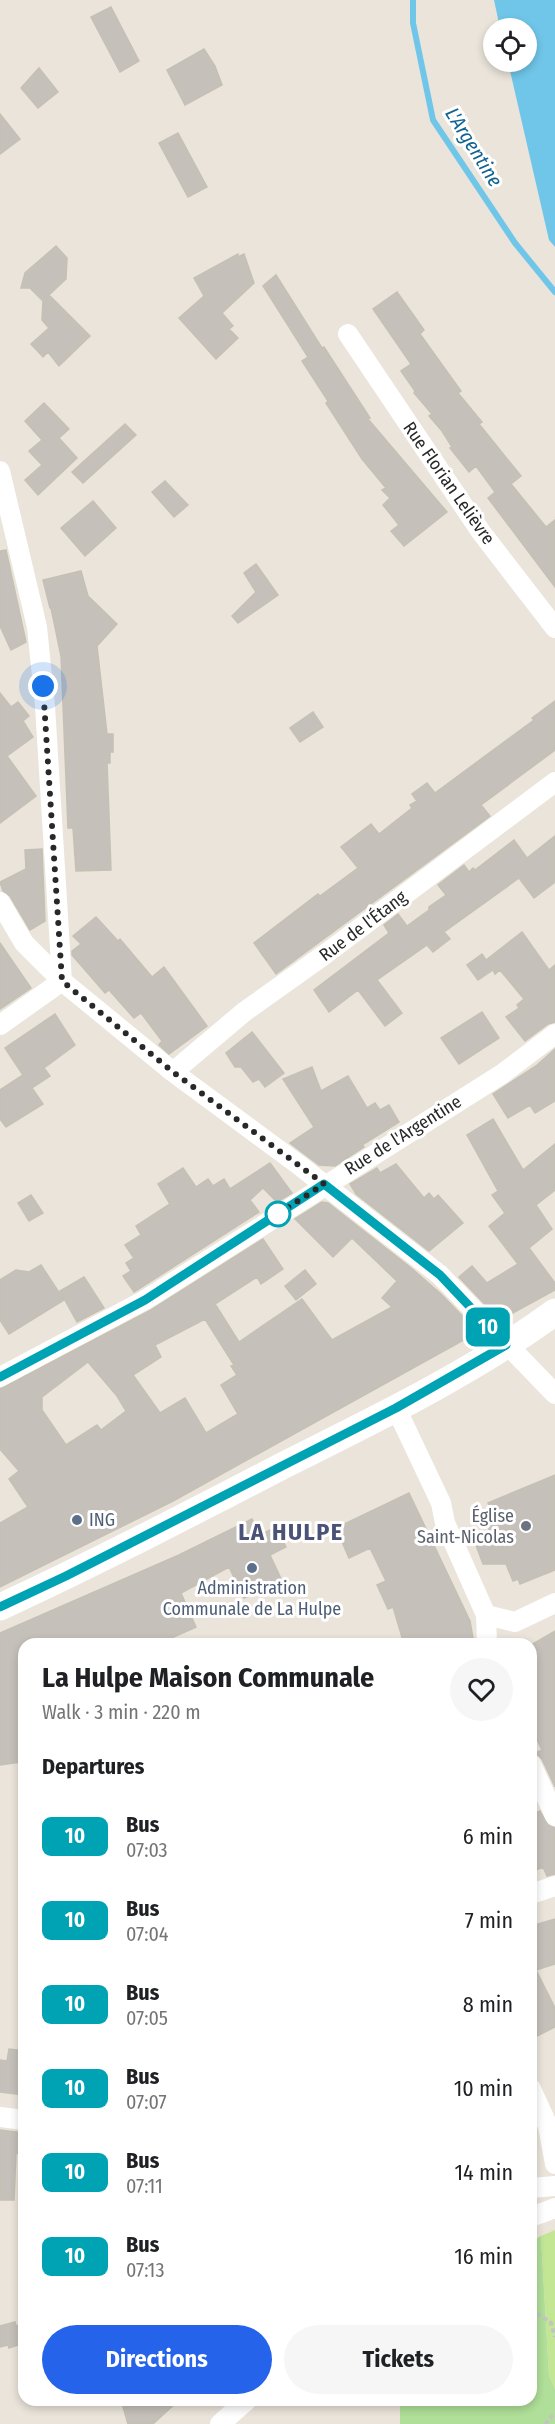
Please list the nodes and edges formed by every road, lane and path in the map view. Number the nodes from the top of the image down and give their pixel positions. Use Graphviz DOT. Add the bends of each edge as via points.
graph roads {
  1 [pos="348,334"];
  2 [pos="0,471"];
  3 [pos="555,628"];
  4 [pos="555,782"];
  5 [pos="0,902"];
  6 [pos="62,981"];
  7 [pos="0,1025"];
  8 [pos="555,1034"];
  9 [pos="173,1072"];
  10 [pos="324,1184"];
  11 [pos="555,1312"];
  12 [pos="506,1345"];
  13 [pos="0,1377"];
  14 [pos="555,1394"];
  15 [pos="396,1408"];
  16 [pos="555,1603"];
  17 [pos="0,1607"];
  18 [pos="486,1615"];
  19 [pos="487,1638"];
  20 [pos="537,1777"];
  21 [pos="555,1816"];
  22 [pos="555,1886"];
  23 [pos="537,1892"];
  24 [pos="537,2102"];
  25 [pos="0,2117"];
  26 [pos="18,2119"];
  27 [pos="555,2164"];
  28 [pos="555,2186"];
  29 [pos="537,2188"];
  30 [pos="555,2208"];
  31 [pos="537,2215"];
  32 [pos="537,2313"];
  33 [pos="555,2337"];
  34 [pos="240,2406"];
  35 [pos="555,2413"];
  36 [pos="220,2424"];
  37 [pos="545,2424"];
  1 -- 3 [label="street, Rue Florian Lelièvre" via="481,532"];
  2 -- 6 [label="street" via="37,627"];
  4 -- 9 [label="street, Rue de l'Étang" via="244,1012"];
  5 -- 6 [label="street" via="24,943"];
  6 -- 7 [label="street"];
  6 -- 9 [label="street"];
  8 -- 10 [label="street, Rue de l'Argentine" via="502,1074"];
  9 -- 10 [label="street"];
  10 -- 12 [label="street" via="440,1275"];
  10 -- 13 [label="street, Rue de l'Argentine" via="145,1300"];
  11 -- 12 [label="main road"];
  12 -- 14 [label="street"];
  12 -- 15 [label="main road"];
  15 -- 17 [label="main road"];
  15 -- 18 [label="street" via="441,1503 445,1523"];
  16 -- 18 [label="street" via="515,1622"];
  18 -- 19 [label="street"];
  20 -- 21 [label="street"];
  22 -- 23 [label="street"];
  24 -- 27 [label="street" via="548,2126"];
  25 -- 26 [label="street"];
  28 -- 29 [label="street"];
  30 -- 31 [label="street"];
  32 -- 33 [label="path" via="551,2323"];
  34 -- 36 [label="street"];
  35 -- 37 [label="path"];
}
